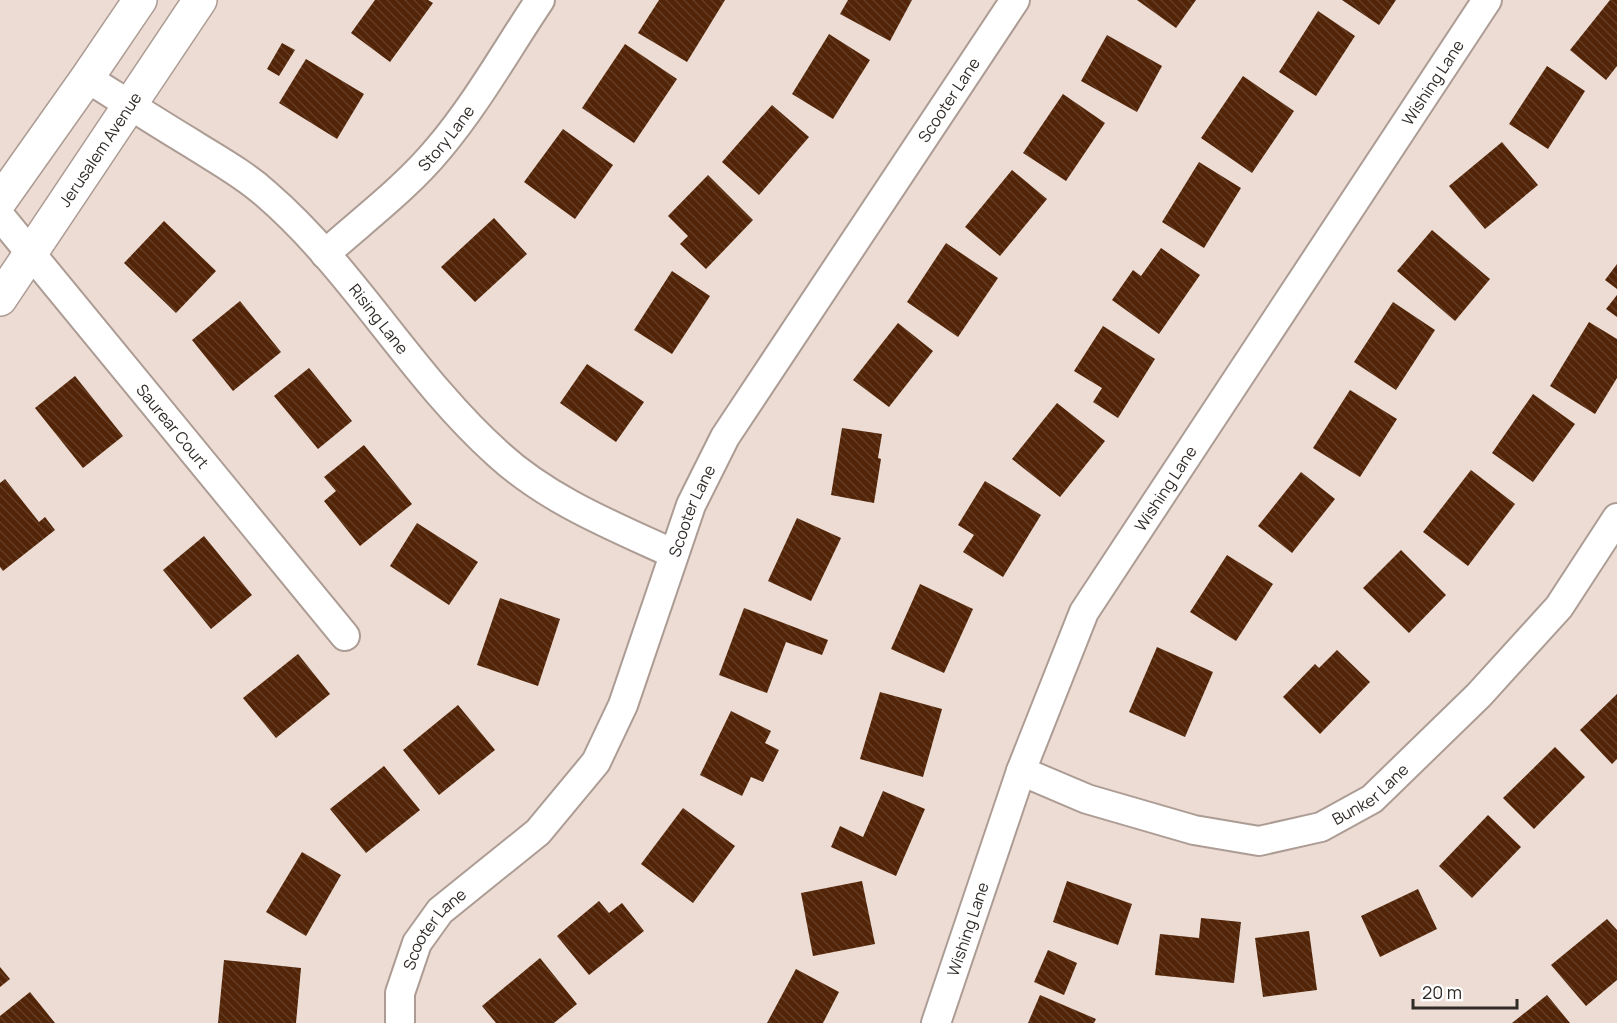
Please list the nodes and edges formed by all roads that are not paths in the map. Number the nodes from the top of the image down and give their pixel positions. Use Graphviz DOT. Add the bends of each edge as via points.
graph roads {
  1 [pos="140,0"];
  2 [pos="201,0"];
  3 [pos="540,0"];
  4 [pos="1015,0"];
  5 [pos="1487,0"];
  6 [pos="87,78"];
  7 [pos="130,105"];
  8 [pos="0,201"];
  9 [pos="0,216"];
  10 [pos="31,254"];
  11 [pos="325,254"];
  12 [pos="0,299"];
  13 [pos="1617,518"];
  14 [pos="674,554"];
  15 [pos="345,636"];
  16 [pos="1022,771"];
  17 [pos="400,1023"];
  18 [pos="936,1023"];
  1 -- 6 [label="main road"];
  2 -- 7 [label="main road, Jerusalem Avenue"];
  3 -- 11 [label="street, Story Lane" via="439,149"];
  4 -- 14 [label="street, Scooter Lane" via="725,437 691,505"];
  5 -- 16 [label="street, Wishing Lane" via="1084,612"];
  6 -- 7 [label="street, Rising Lane"];
  6 -- 8 [label="main road"];
  7 -- 10 [label="main road, Jerusalem Avenue"];
  7 -- 11 [label="street, Rising Lane" via="265,192"];
  9 -- 10 [label="street, Saurear Court"];
  10 -- 12 [label="main road, Jerusalem Avenue"];
  10 -- 15 [label="street, Saurear Court"];
  11 -- 14 [label="street, Rising Lane" via="441,394 499,455 585,513"];
  13 -- 16 [label="street, Bunker Lane" via="1559,607 1479,695 1372,799 1321,827 1259,841 1194,830 1088,799"];
  14 -- 17 [label="street, Scooter Lane" via="623,705 596,762 538,832 440,911 417,943 400,993"];
  16 -- 18 [label="street, Wishing Lane"];
}
